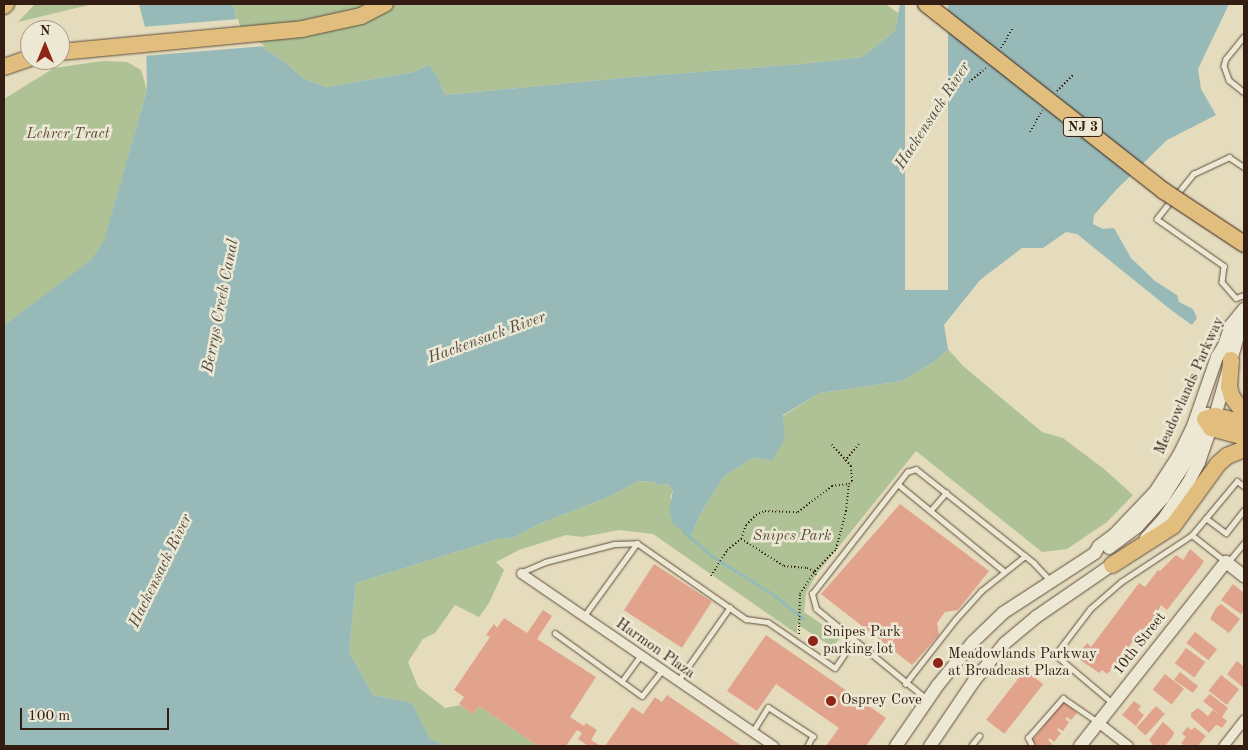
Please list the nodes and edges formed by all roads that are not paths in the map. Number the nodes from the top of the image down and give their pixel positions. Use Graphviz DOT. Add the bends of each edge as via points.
graph roads {
  1 [pos="385,4"];
  2 [pos="926,4"];
  3 [pos="1244,37"];
  4 [pos="70,50"];
  5 [pos="20,61"];
  6 [pos="4,67"];
  7 [pos="1244,92"];
  8 [pos="1244,167"];
  9 [pos="1244,244"];
  10 [pos="1244,295"];
  11 [pos="1244,311"];
  12 [pos="1227,353"];
  13 [pos="1244,413"];
  14 [pos="1211,421"];
  15 [pos="1244,423"];
  16 [pos="1244,437"];
  17 [pos="1244,449"];
  18 [pos="898,484"];
  19 [pos="1244,486"];
  20 [pos="946,494"];
  21 [pos="931,510"];
  22 [pos="1244,510"];
  23 [pos="1206,518"];
  24 [pos="1192,535"];
  25 [pos="637,543"];
  26 [pos="1244,543"];
  27 [pos="1095,553"];
  28 [pos="1025,556"];
  29 [pos="1227,563"];
  30 [pos="1112,565"];
  31 [pos="1004,571"];
  32 [pos="521,573"];
  33 [pos="1244,576"];
  34 [pos="1051,581"];
  35 [pos="730,608"];
  36 [pos="584,616"];
  37 [pos="555,633"];
  38 [pos="854,641"];
  39 [pos="641,655"];
  40 [pos="662,670"];
  41 [pos="622,681"];
  42 [pos="678,682"];
  43 [pos="906,684"];
  44 [pos="927,700"];
  45 [pos="1114,704"];
  46 [pos="1244,719"];
  47 [pos="1099,723"];
  48 [pos="752,732"];
  49 [pos="979,736"];
  50 [pos="774,746"];
  51 [pos="808,746"];
  52 [pos="896,746"];
  53 [pos="930,746"];
  54 [pos="971,746"];
  55 [pos="1032,746"];
  56 [pos="1080,746"];
  57 [pos="1128,746"];
  58 [pos="1223,746"];
  1 -- 4 [label="highway" via="361,16 302,28"];
  2 -- 9 [label="highway, NJ 3, bridge" via="1172,196"];
  3 -- 7 [label="lane" via="1226,58 1224,66 1229,80"];
  5 -- 6 [label="highway"];
  8 -- 10 [label="lane" via="1229,157 1193,174 1157,219 1224,266 1222,282 1236,298"];
  11 -- 12 [label="main road, Meadowlands Parkway" via="1241,326"];
  12 -- 13 [label="highway" via="1232,397"];
  12 -- 14 [label="main road, Meadowlands Parkway"];
  12 -- 27 [label="main road, Meadowlands Parkway" via="1217,357 1193,426 1155,492"];
  14 -- 15 [label="highway"];
  14 -- 16 [label="highway"];
  14 -- 27 [label="main road" via="1163,498 1122,540 1103,552"];
  14 -- 30 [label="main road, Meadowlands Parkway" via="1188,483 1162,521 1140,544"];
  17 -- 30 [label="highway" via="1218,464 1173,526"];
  18 -- 20 [label="lane" via="907,472 916,469"];
  18 -- 21 [label="lane"];
  18 -- 38 [label="lane" via="812,594 816,609"];
  19 -- 23 [label="lane" via="1237,481"];
  20 -- 21 [label="lane"];
  20 -- 28 [label="lane"];
  21 -- 31 [label="lane"];
  22 -- 23 [label="lane" via="1226,533"];
  23 -- 24 [label="lane"];
  24 -- 29 [label="lane"];
  24 -- 45 [label="lane" via="1121,582 1090,609 1056,655"];
  25 -- 32 [label="lane" via="614,544 545,562"];
  25 -- 35 [label="lane"];
  25 -- 36 [label="lane"];
  26 -- 29 [label="lane"];
  27 -- 34 [label="main road, Meadowlands Parkway"];
  28 -- 31 [label="lane"];
  28 -- 34 [label="lane"];
  29 -- 33 [label="main road"];
  29 -- 45 [label="main road, 10th Street"];
  30 -- 53 [label="main road, Meadowlands Parkway" via="1036,617 1005,643 974,681"];
  31 -- 43 [label="lane" via="955,620"];
  32 -- 36 [label="street, Harmon Plaza"];
  34 -- 44 [label="main road, Meadowlands Parkway" via="1003,613 973,642"];
  35 -- 38 [label="lane" via="746,618 768,622 835,668"];
  35 -- 42 [label="lane"];
  36 -- 39 [label="street, Harmon Plaza"];
  37 -- 41 [label="lane"];
  38 -- 43 [label="lane"];
  39 -- 40 [label="street, Harmon Plaza"];
  39 -- 41 [label="lane"];
  40 -- 41 [label="lane" via="642,696"];
  40 -- 42 [label="street, Harmon Plaza"];
  42 -- 48 [label="street, Harmon Plaza"];
  43 -- 44 [label="lane"];
  44 -- 52 [label="main road, Meadowlands Parkway"];
  45 -- 47 [label="main road, 10th Street"];
  46 -- 58 [label="street"];
  47 -- 55 [label="lane" via="1063,698 1028,738"];
  47 -- 56 [label="main road, 10th Street"];
  47 -- 57 [label="street"];
  48 -- 50 [label="street, Harmon Plaza"];
  48 -- 51 [label="lane" via="768,707 814,736"];
  49 -- 54 [label="lane"];
}
